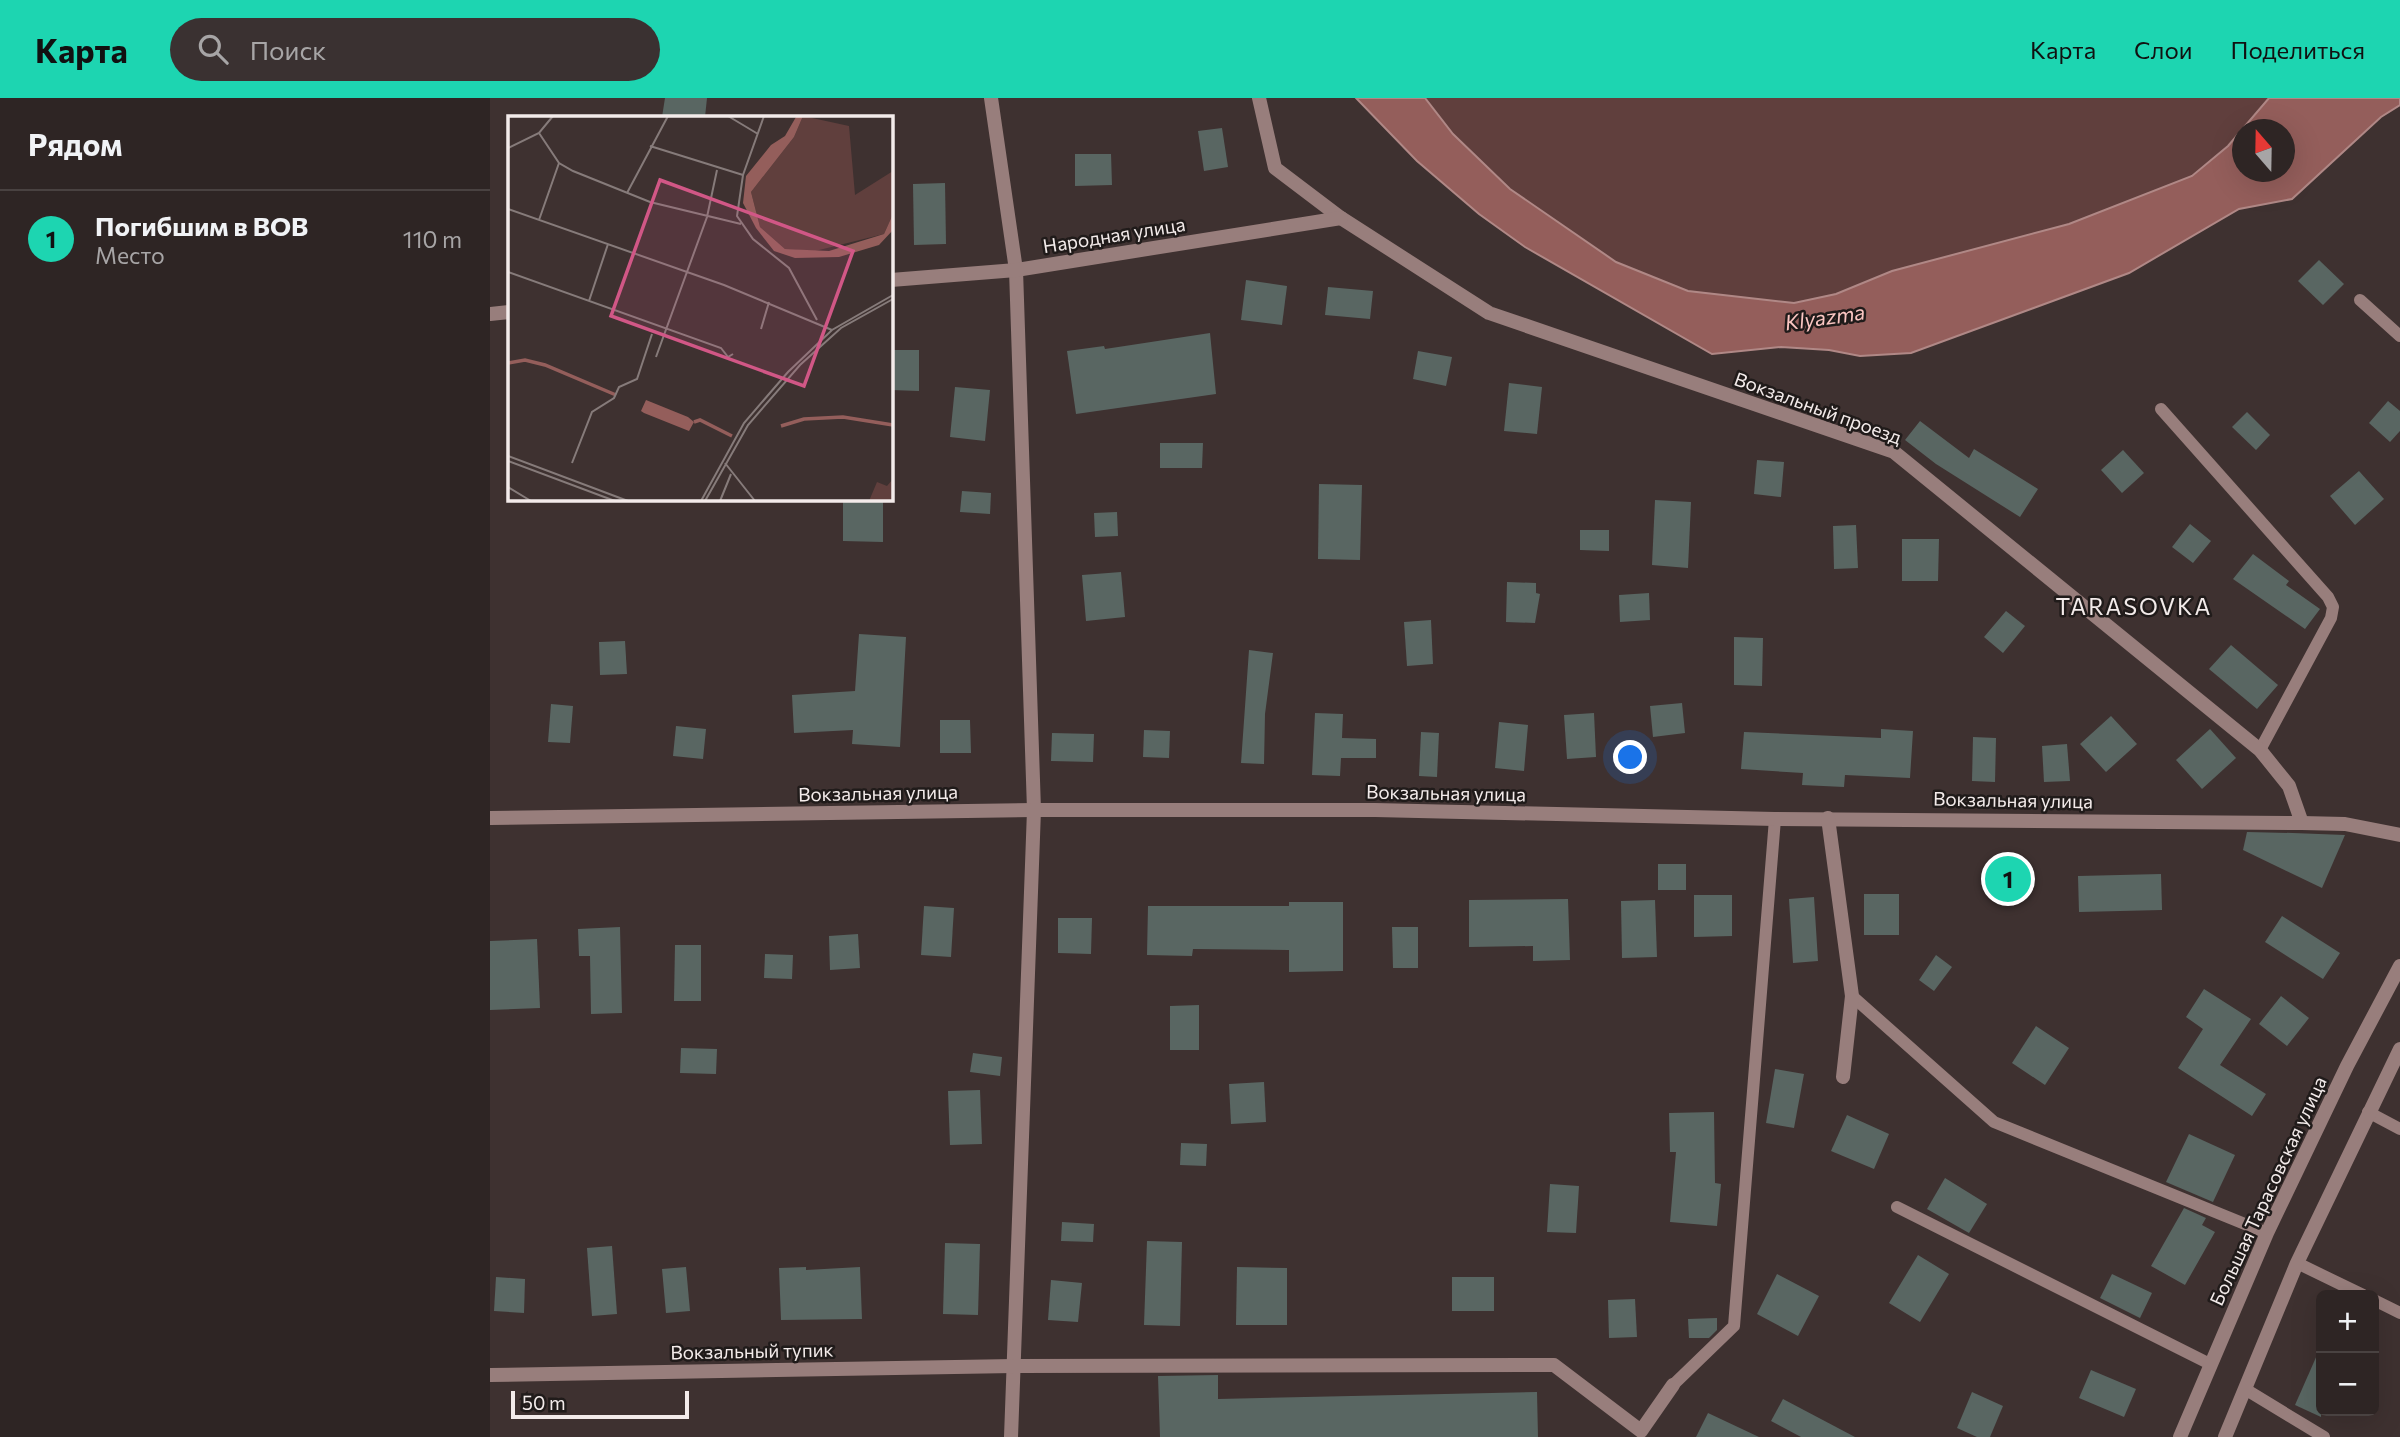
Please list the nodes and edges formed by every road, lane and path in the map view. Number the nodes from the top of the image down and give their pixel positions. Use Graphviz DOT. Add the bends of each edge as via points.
graph roads {
  1 [pos="991,98"];
  2 [pos="1259,98"];
  3 [pos="1341,218"];
  4 [pos="1016,270"];
  5 [pos="892,280"];
  6 [pos="2360,300"];
  7 [pos="508,312"];
  8 [pos="490,314"];
  9 [pos="2400,336"];
  10 [pos="2161,409"];
  11 [pos="2260,750"];
  12 [pos="1034,810"];
  13 [pos="490,818"];
  14 [pos="1828,818"];
  15 [pos="1775,820"];
  16 [pos="2302,823"];
  17 [pos="2400,835"];
  18 [pos="2400,966"];
  19 [pos="1852,996"];
  20 [pos="2400,1049"];
  21 [pos="1843,1077"];
  22 [pos="2368,1112"];
  23 [pos="2400,1129"];
  24 [pos="1897,1207"];
  25 [pos="2267,1233"];
  26 [pos="2297,1263"];
  27 [pos="2353,1290"];
  28 [pos="2379,1302"];
  29 [pos="2400,1313"];
  30 [pos="2210,1364"];
  31 [pos="1014,1366"];
  32 [pos="490,1374"];
  33 [pos="1673,1385"];
  34 [pos="2245,1389"];
  35 [pos="1011,1437"];
  36 [pos="2180,1437"];
  37 [pos="2225,1437"];
  38 [pos="2324,1437"];
  1 -- 4 [label="street"];
  2 -- 3 [label="street, Вокзальный проезд" via="1275,168"];
  3 -- 4 [label="street, Народная улица"];
  3 -- 11 [label="street, Вокзальный проезд" via="1489,313 1894,452"];
  4 -- 5 [label="street, Народная улица"];
  4 -- 12 [label="street"];
  6 -- 9 [label="lane"];
  7 -- 8 [label="street"];
  10 -- 11 [label="lane" via="2333,607"];
  11 -- 16 [label="street, Вокзальный проезд" via="2289,786"];
  12 -- 13 [label="street, Вокзальная улица"];
  12 -- 15 [label="street, Вокзальная улица" via="1375,810"];
  12 -- 31 [label="street"];
  14 -- 15 [label="street, Вокзальная улица"];
  14 -- 16 [label="street, Вокзальная улица"];
  14 -- 19 [label="street"];
  15 -- 33 [label="lane" via="1734,1326"];
  16 -- 17 [label="street, Вокзальная улица" via="2345,824"];
  18 -- 25 [label="street, Большая Тарасовская улица"];
  19 -- 21 [label="street"];
  19 -- 25 [label="lane" via="1994,1122"];
  20 -- 22 [label="street"];
  22 -- 23 [label="lane"];
  22 -- 26 [label="street"];
  24 -- 30 [label="lane"];
  25 -- 30 [label="street, Большая Тарасовская улица"];
  26 -- 27 [label="lane"];
  26 -- 34 [label="street"];
  28 -- 29 [label="lane"];
  30 -- 36 [label="street, Большая Тарасовская улица"];
  31 -- 32 [label="street, Вокзальный тупик"];
  31 -- 33 [label="street, Вокзальный тупик" via="1554,1365 1641,1431"];
  31 -- 35 [label="street"];
  34 -- 37 [label="street"];
  34 -- 38 [label="lane"];
}
